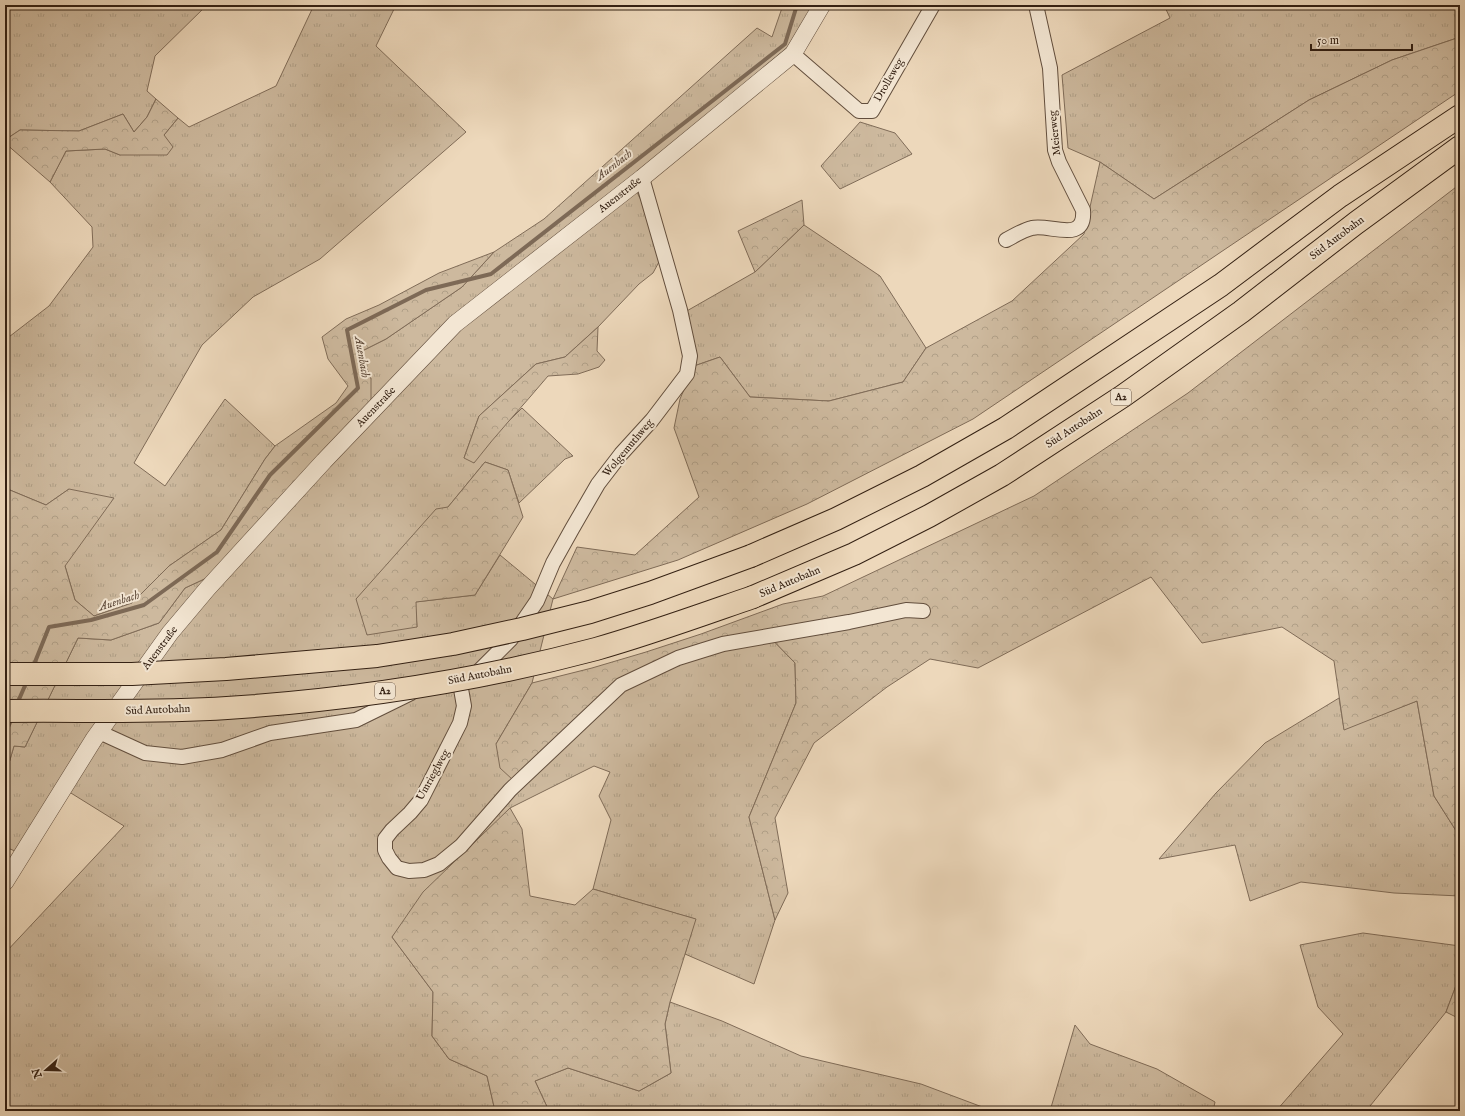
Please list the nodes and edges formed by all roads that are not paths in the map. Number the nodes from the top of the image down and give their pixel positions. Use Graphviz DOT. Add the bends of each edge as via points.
graph roads {
  1 [pos="822,5"];
  2 [pos="933,5"];
  3 [pos="1036,5"];
  4 [pos="792,54"];
  5 [pos="1460,116"];
  6 [pos="1460,147"];
  7 [pos="642,178"];
  8 [pos="1006,240"];
  9 [pos="923,611"];
  10 [pos="5,674"];
  11 [pos="461,689"];
  12 [pos="5,711"];
  13 [pos="99,732"];
  14 [pos="5,882"];
  1 -- 4 [label="street, Auenstraße"];
  2 -- 4 [label="street, Drolleweg" via="872,110 859,111"];
  3 -- 8 [label="street, Meierweg" via="1050,68 1055,150 1083,210 1084,218 1080,224 1066,231 1033,227"];
  4 -- 7 [label="street, Auenstraße"];
  5 -- 10 [label="highway, bridge" via="1340,196 1221,285 1006,428 922,476 842,516 751,556 590,612 453,644 377,656 226,669 132,674"];
  6 -- 12 [label="highway, Süd Autobahn / A2, bridge" via="1241,312 1123,396 1002,475 854,554 753,597 657,631 596,648 456,680 306,701 226,708"];
  7 -- 11 [label="street, Wolgemuthweg" via="680,310 690,356 687,374 598,484 553,563 538,600 511,639"];
  7 -- 13 [label="street, Auenstraße" via="455,324 324,461 207,589 170,633"];
  9 -- 11 [label="street, Umrieglweg" via="906,610 723,644 678,658 621,685 510,790 461,846 439,864 424,870 409,871 397,868 385,850 386,839 421,800 460,723 464,706"];
  11 -- 13 [label="street" via="441,684 423,687 356,720 270,733 222,750 182,757 145,752"];
  13 -- 14 [label="street, Auenstraße"];
}
